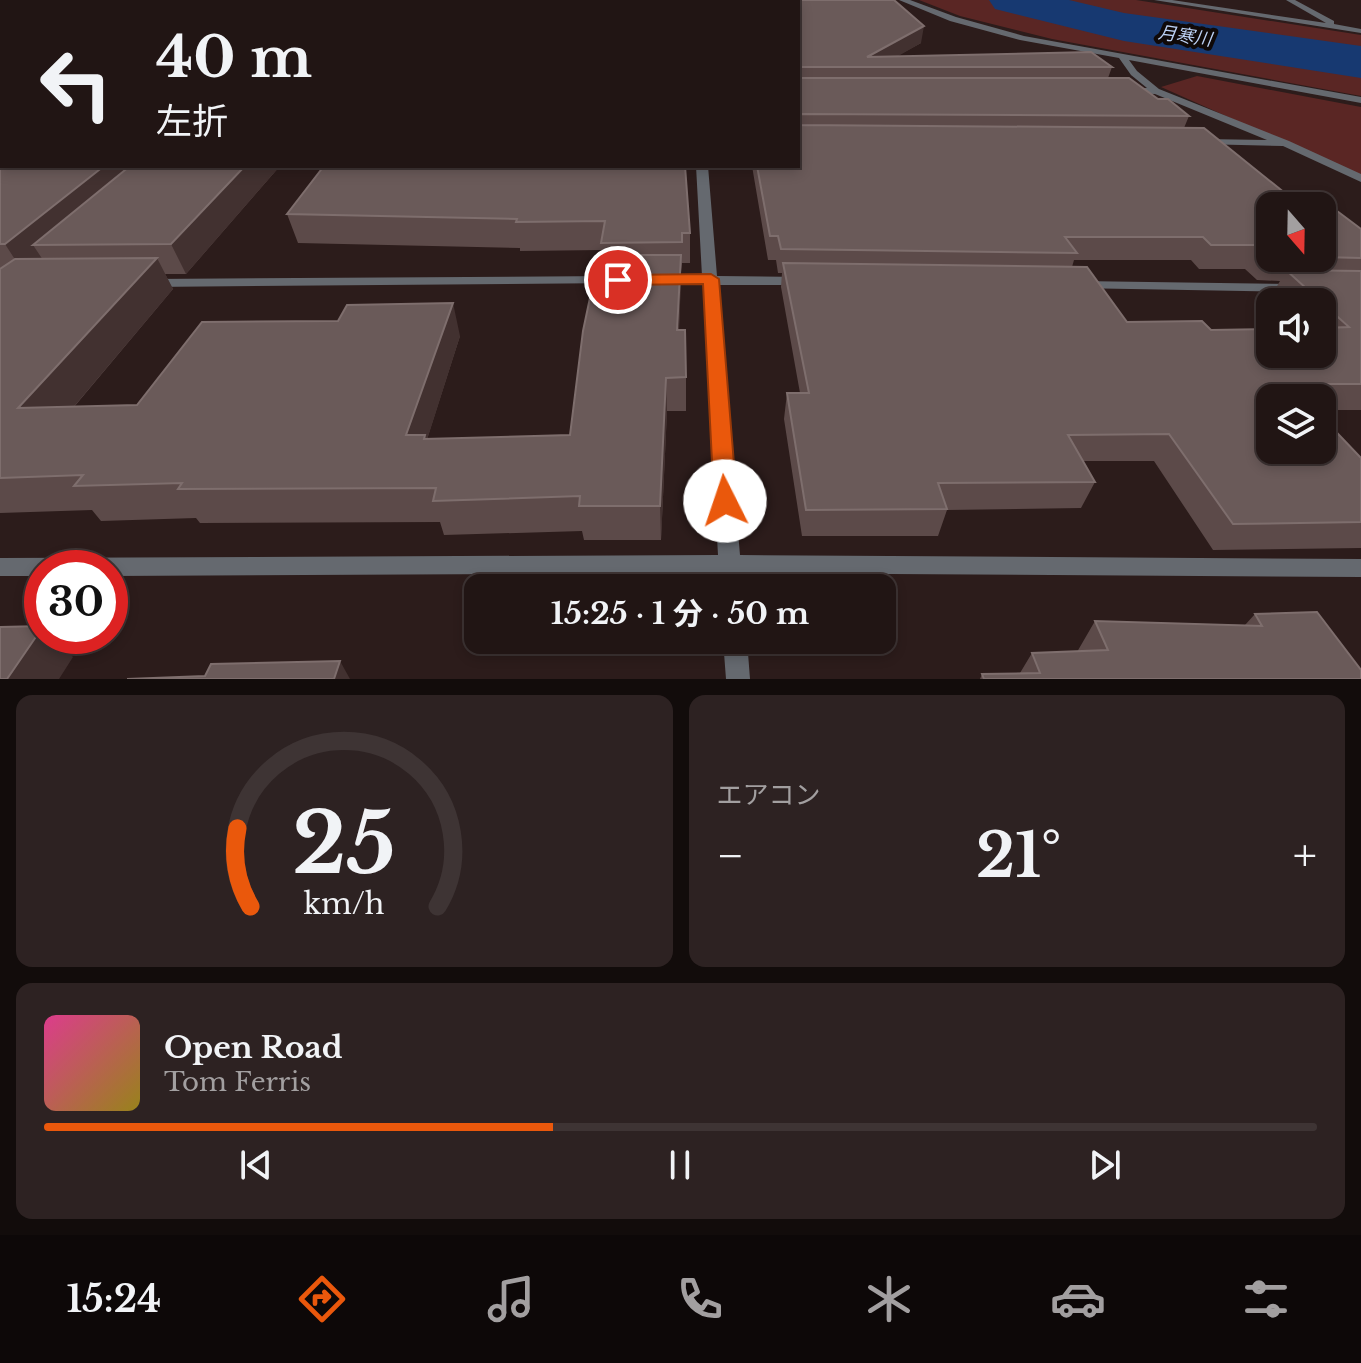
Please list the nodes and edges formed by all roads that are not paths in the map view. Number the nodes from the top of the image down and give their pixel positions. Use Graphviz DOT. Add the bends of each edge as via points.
graph roads {
  1 [pos="903,0"];
  2 [pos="1158,0"];
  3 [pos="1290,0"];
  4 [pos="1339,28"];
  5 [pos="1361,31"];
  6 [pos="1123,58"];
  7 [pos="1110,91"];
  8 [pos="1156,91"];
  9 [pos="1361,100"];
  10 [pos="1191,142"];
  11 [pos="1285,143"];
  12 [pos="702,168"];
  13 [pos="1361,178"];
  14 [pos="711,279"];
  15 [pos="822,281"];
  16 [pos="141,283"];
  17 [pos="1060,285"];
  18 [pos="1313,288"];
  19 [pos="729,564"];
  20 [pos="0,567"];
  21 [pos="1361,568"];
  22 [pos="730,574"];
  23 [pos="736,654"];
  24 [pos="738,679"];
  1 -- 6 [label="street" via="1009,34"];
  2 -- 4 [label="street"];
  3 -- 4 [label="street"];
  4 -- 5 [label="street"];
  6 -- 8 [label="street"];
  6 -- 9 [label="street"];
  7 -- 8 [label="street"];
  8 -- 11 [label="street"];
  10 -- 11 [label="street"];
  11 -- 13 [label="street"];
  12 -- 14 [label="street"];
  14 -- 15 [label="street"];
  14 -- 16 [label="street"];
  14 -- 19 [label="street"];
  17 -- 18 [label="street"];
  19 -- 20 [label="street"];
  19 -- 21 [label="street"];
  19 -- 22 [label="street"];
  23 -- 24 [label="street"];
}
